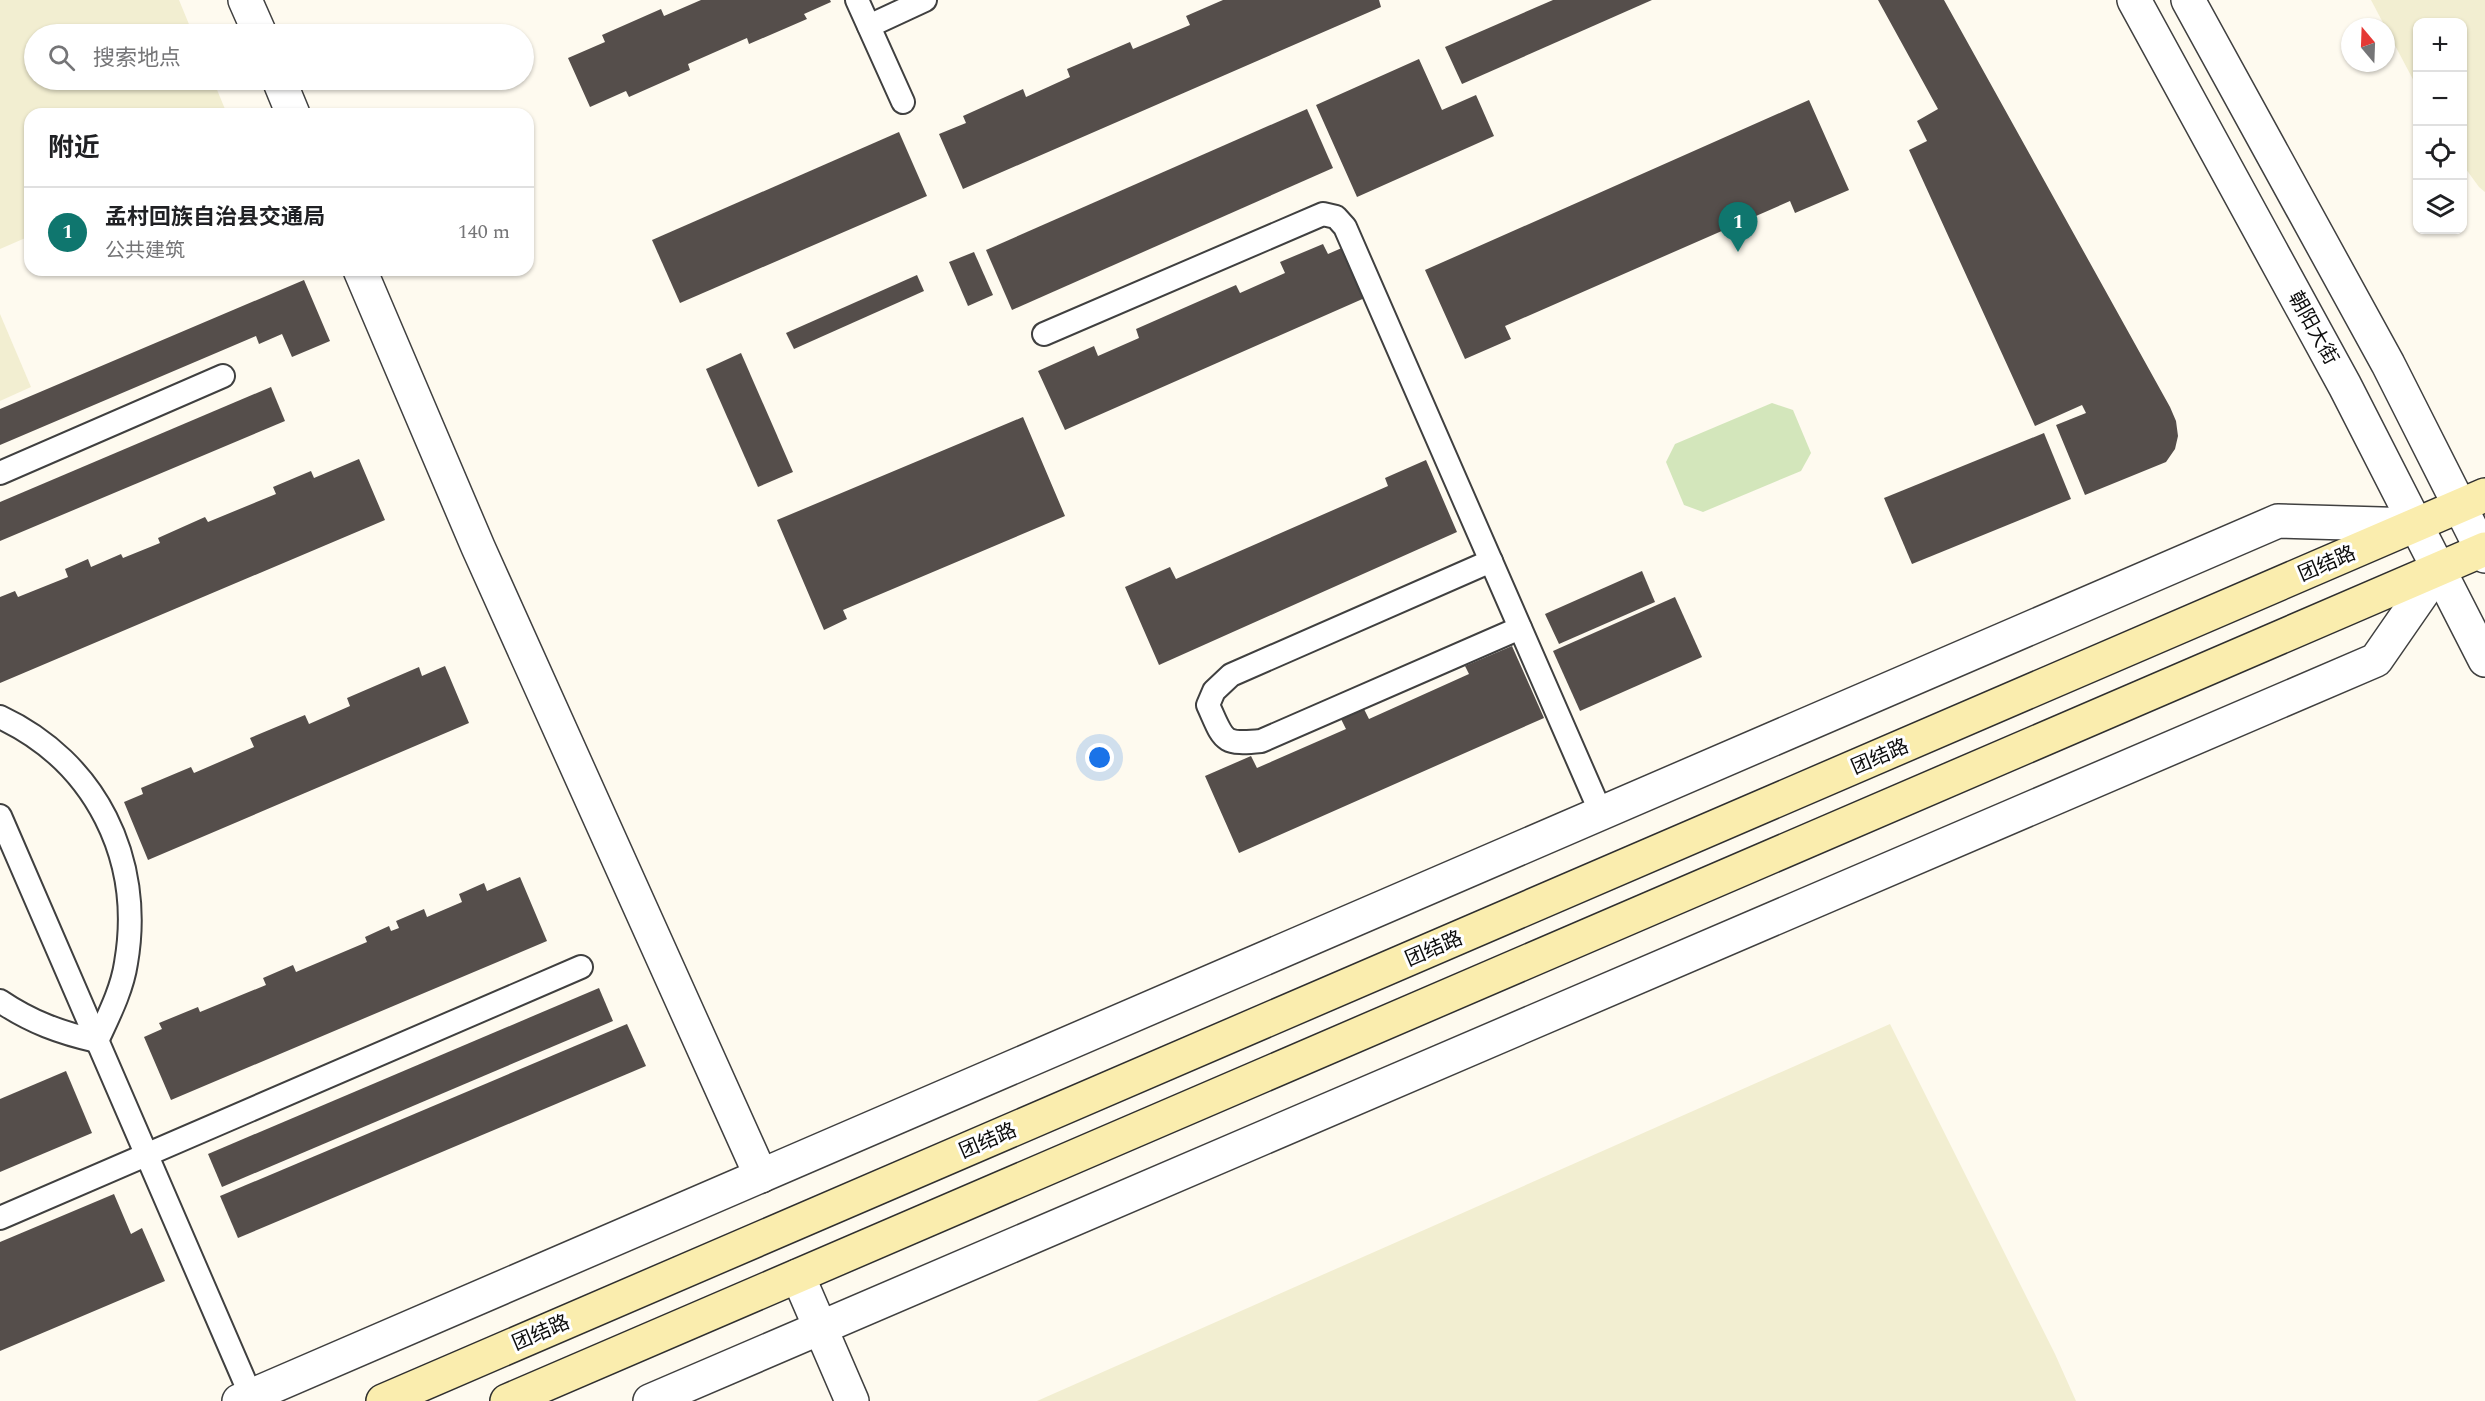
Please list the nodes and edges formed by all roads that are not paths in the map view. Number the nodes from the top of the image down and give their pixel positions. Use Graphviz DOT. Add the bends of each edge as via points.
graph roads {
  1 [pos="245,0"];
  2 [pos="857,0"];
  3 [pos="925,0"];
  4 [pos="2134,0"];
  5 [pos="2188,0"];
  6 [pos="256,24"];
  7 [pos="868,26"];
  8 [pos="283,90"];
  9 [pos="903,102"];
  10 [pos="291,108"];
  11 [pos="363,276"];
  12 [pos="1044,334"];
  13 [pos="224,376"];
  14 [pos="0,473"];
  15 [pos="2472,501"];
  16 [pos="2416,525"];
  17 [pos="2484,552"];
  18 [pos="1491,561"];
  19 [pos="2439,569"];
  20 [pos="1520,628"];
  21 [pos="2485,660"];
  22 [pos="0,717"];
  23 [pos="1601,813"];
  24 [pos="0,816"];
  25 [pos="581,967"];
  26 [pos="0,1002"];
  27 [pos="97,1041"];
  28 [pos="147,1155"];
  29 [pos="761,1176"];
  30 [pos="0,1218"];
  31 [pos="798,1276"];
  32 [pos="820,1328"];
  33 [pos="245,1399"];
  34 [pos="382,1401"];
  35 [pos="507,1401"];
  36 [pos="651,1401"];
  37 [pos="852,1401"];
  1 -- 6 [label="street"];
  2 -- 7 [label="lane"];
  3 -- 7 [label="lane"];
  4 -- 16 [label="street, 朝阳大街" via="2345,386"];
  5 -- 15 [label="street" via="2388,364"];
  7 -- 9 [label="lane"];
  8 -- 10 [label="street"];
  11 -- 29 [label="street" via="478,547"];
  12 -- 18 [label="lane" via="1323,214 1336,217 1345,227"];
  13 -- 14 [label="lane"];
  15 -- 16 [label="main road, 团结路"];
  15 -- 17 [label="street"];
  16 -- 19 [label="street, 朝阳大街"];
  16 -- 23 [label="street" via="2278,521"];
  16 -- 34 [label="main road, 团结路"];
  17 -- 19 [label="main road"];
  18 -- 20 [label="lane"];
  18 -- 20 [label="lane" via="1231,675 1214,691 1208,705 1222,737 1235,743 1261,741"];
  19 -- 21 [label="street, 朝阳大街"];
  19 -- 31 [label="main road"];
  19 -- 32 [label="street" via="2376,660"];
  20 -- 23 [label="lane"];
  22 -- 27 [label="lane" via="27,730 69,764 102,807 123,857 131,910 126,965"];
  23 -- 29 [label="street"];
  24 -- 27 [label="lane"];
  25 -- 28 [label="lane"];
  26 -- 27 [label="lane" via="20,1016 58,1032"];
  27 -- 28 [label="lane"];
  28 -- 30 [label="lane"];
  28 -- 33 [label="lane"];
  29 -- 33 [label="street"];
  31 -- 32 [label="street"];
  31 -- 35 [label="main road"];
  32 -- 36 [label="street"];
  32 -- 37 [label="street"];
}
